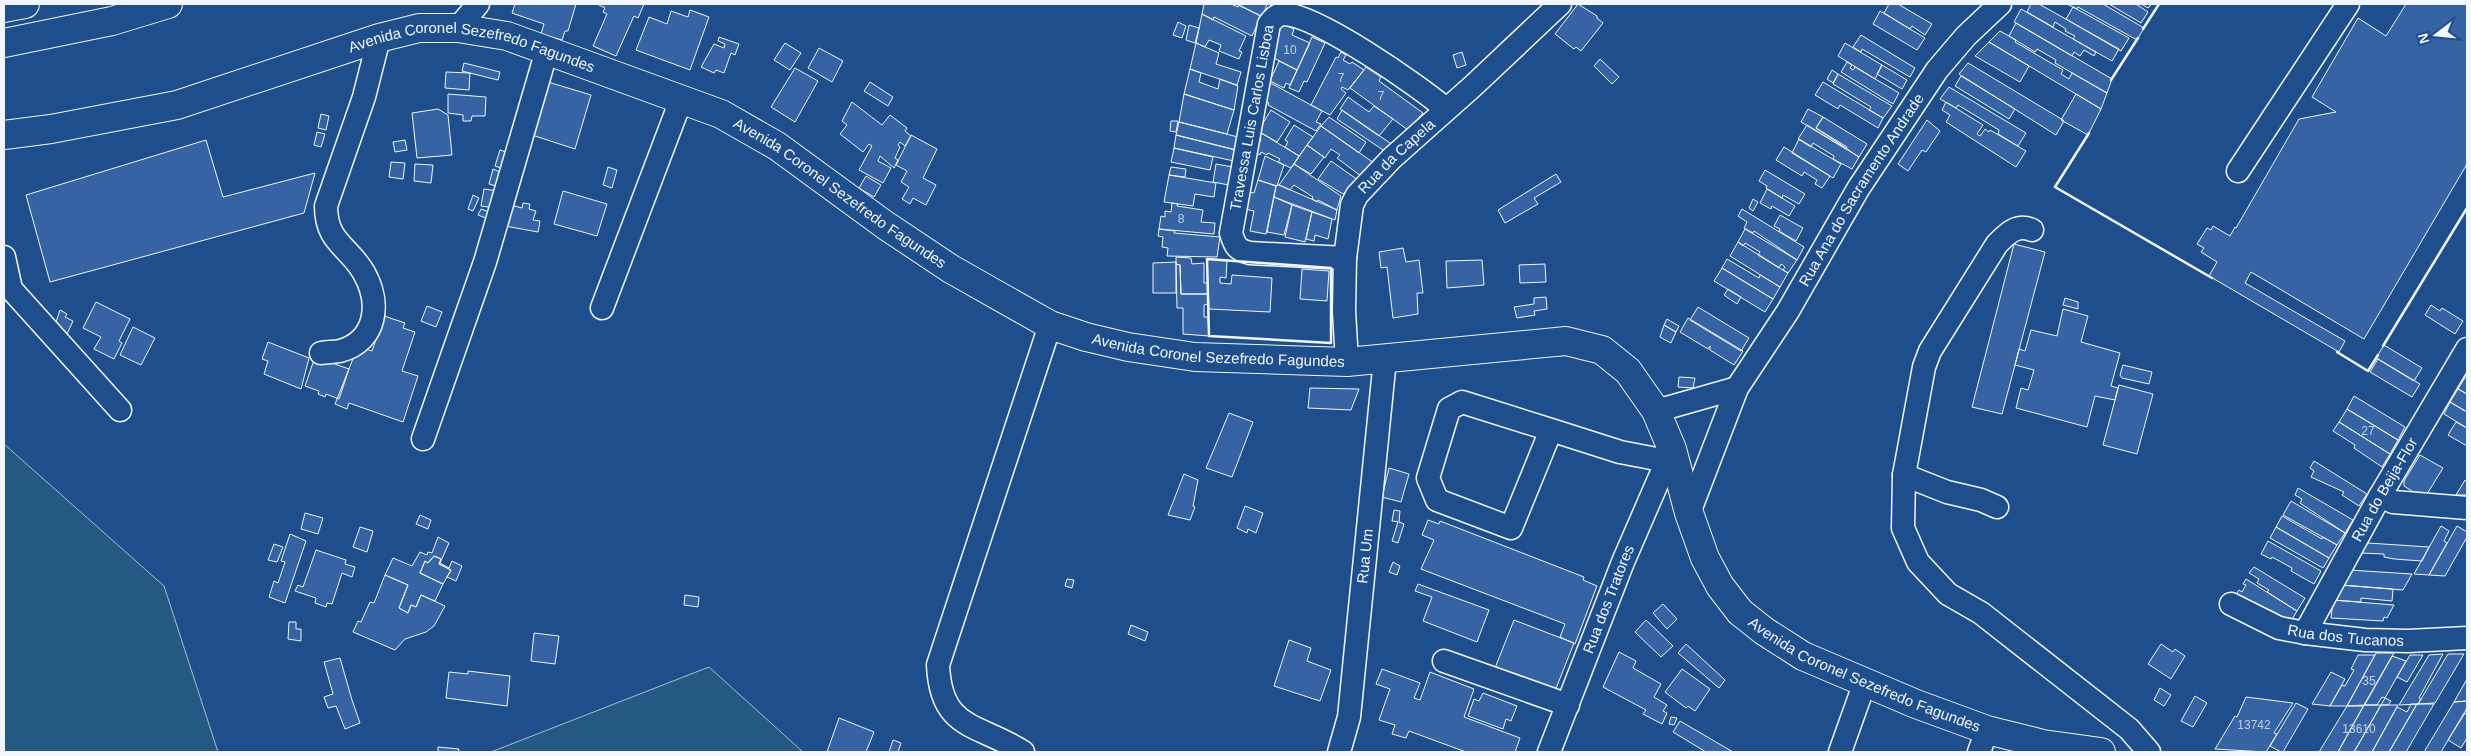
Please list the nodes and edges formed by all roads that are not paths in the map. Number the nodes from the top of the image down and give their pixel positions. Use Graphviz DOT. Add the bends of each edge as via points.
graph roads {
  1 [pos="25,4"];
  2 [pos="168,4"];
  3 [pos="478,4"];
  4 [pos="1560,4"];
  5 [pos="2000,4"];
  6 [pos="2348,4"];
  7 [pos="4,8"];
  8 [pos="458,28"];
  9 [pos="379,38"];
  10 [pos="4,43"];
  11 [pos="547,50"];
  12 [pos="681,100"];
  13 [pos="1446,109"];
  14 [pos="4,135"];
  15 [pos="2238,172"];
  16 [pos="2032,230"];
  17 [pos="4,257"];
  18 [pos="1346,258"];
  19 [pos="602,308"];
  20 [pos="1050,325"];
  21 [pos="2467,349"];
  22 [pos="321,353"];
  23 [pos="1384,359"];
  24 [pos="1347,362"];
  25 [pos="1737,388"];
  26 [pos="120,410"];
  27 [pos="1656,411"];
  28 [pos="1551,430"];
  29 [pos="423,439"];
  30 [pos="1670,455"];
  31 [pos="1904,475"];
  32 [pos="2380,496"];
  33 [pos="1997,507"];
  34 [pos="2467,508"];
  35 [pos="1689,513"];
  36 [pos="2230,604"];
  37 [pos="2305,633"];
  38 [pos="2467,638"];
  39 [pos="1444,661"];
  40 [pos="1865,682"];
  41 [pos="1568,705"];
  42 [pos="1983,741"];
  43 [pos="1023,752"];
  44 [pos="1340,752"];
  45 [pos="1549,752"];
  46 [pos="1840,752"];
  47 [pos="2101,752"];
  48 [pos="2149,752"];
  1 -- 7 [label="main road"];
  2 -- 10 [label="main road" via="112,21"];
  3 -- 8 [label="street"];
  4 -- 13 [label="street, Rua da Capela"];
  5 -- 25 [label="street, Rua Ana do Sacramento Andrade" via="1937,70 1858,189 1788,311"];
  6 -- 15 [label="street"];
  8 -- 9 [label="main road, Avenida Coronel Sezefredo Fagundes" via="419,28"];
  8 -- 11 [label="main road, Avenida Coronel Sezefredo Fagundes" via="506,36"];
  9 -- 14 [label="main road, Avenida Coronel Sezefredo Fagundes" via="177,105 51,130"];
  9 -- 22 [label="street" via="364,97 326,206 326,222 364,272 373,293 373,317 368,332 356,343 340,351"];
  11 -- 12 [label="main road, Avenida Coronel Sezefredo Fagundes"];
  11 -- 29 [label="street" via="485,262"];
  12 -- 19 [label="street"];
  12 -- 20 [label="main road, Avenida Coronel Sezefredo Fagundes" via="721,114 777,146 885,226 950,269"];
  13 -- 18 [label="street, Rua da Capela" via="1357,195 1352,205"];
  13 -- 18 [label="street, Travessa Luis Carlos Lisboa" via="1357,47 1299,16 1278,15 1268,24 1231,233 1234,245 1250,253"];
  16 -- 31 [label="street" via="2017,228 1997,244 1933,344 1924,366"];
  17 -- 26 [label="street" via="12,289"];
  18 -- 24 [label="street, Rua da Capela" via="1344,311"];
  20 -- 24 [label="main road, Avenida Coronel Sezefredo Fagundes" via="1128,347 1195,357"];
  20 -- 43 [label="street" via="938,665 939,683 952,712 967,725"];
  21 -- 32 [label="street, Rua do Beija-Flor"];
  23 -- 24 [label="main road, Avenida Coronel Sezefredo Fagundes"];
  23 -- 27 [label="main road, Avenida Coronel Sezefredo Fagundes" via="1566,341 1583,344 1602,350 1628,371"];
  23 -- 44 [label="street, Rua Um" via="1349,717"];
  25 -- 27 [label="street"];
  25 -- 35 [label="street"];
  27 -- 30 [label="main road, Avenida Coronel Sezefredo Fagundes"];
  28 -- 28 [label="street" via="1462,402 1449,409 1428,478 1437,500 1511,528"];
  28 -- 30 [label="street" via="1620,452"];
  30 -- 35 [label="main road, Avenida Coronel Sezefredo Fagundes"];
  30 -- 41 [label="street, Rua dos Tratores" via="1623,562"];
  31 -- 33 [label="street"];
  31 -- 48 [label="street" via="1903,528 1918,562 1931,578 2129,729"];
  32 -- 34 [label="street" via="2393,502"];
  32 -- 37 [label="street, Rua do Beija-Flor"];
  35 -- 40 [label="main road, Avenida Coronel Sezefredo Fagundes" via="1705,558 1720,586 1740,612 1803,656"];
  36 -- 37 [label="street, Rua dos Tucanos" via="2279,628"];
  37 -- 38 [label="street, Rua dos Tucanos" via="2400,641"];
  39 -- 41 [label="street"];
  40 -- 42 [label="main road, Avenida Coronel Sezefredo Fagundes"];
  40 -- 46 [label="street"];
  41 -- 45 [label="street, Rua dos Tratores"];
  42 -- 47 [label="main road, Avenida Coronel Sezefredo Fagundes" via="2044,744"];
}
